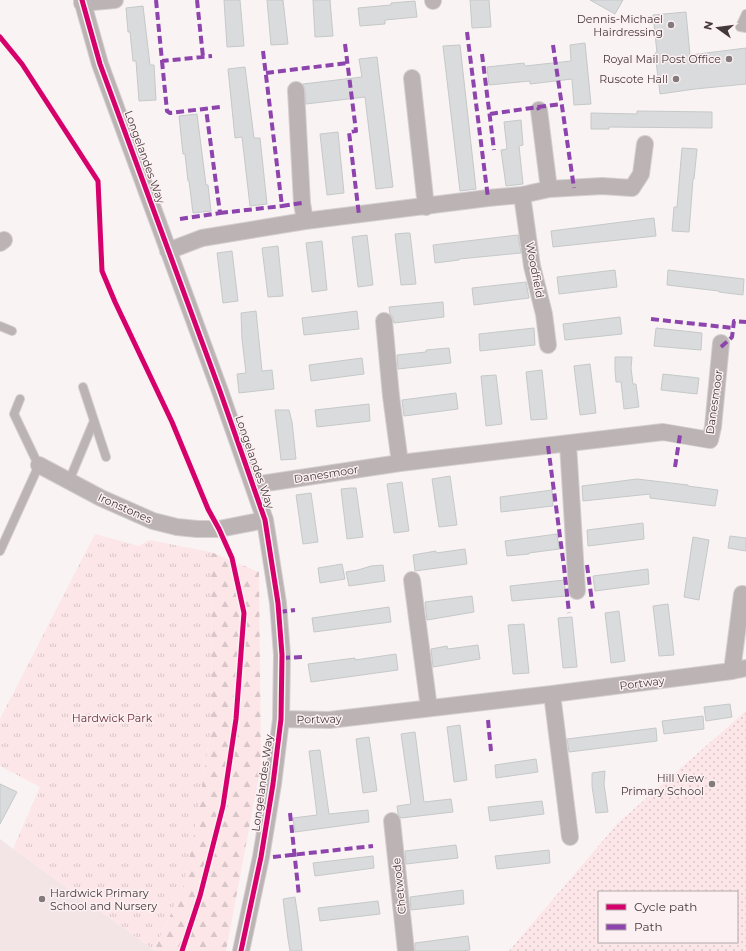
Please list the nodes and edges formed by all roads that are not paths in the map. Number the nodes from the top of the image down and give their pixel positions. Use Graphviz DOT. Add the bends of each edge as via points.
graph roads {
  1 [pos="115,0"];
  2 [pos="82,2"];
  3 [pos="746,14"];
  4 [pos="743,28"];
  5 [pos="412,78"];
  6 [pos="296,90"];
  7 [pos="539,110"];
  8 [pos="645,144"];
  9 [pos="549,189"];
  10 [pos="522,195"];
  11 [pos="426,207"];
  12 [pos="305,222"];
  13 [pos="168,251"];
  14 [pos="384,321"];
  15 [pos="0,326"];
  16 [pos="12,331"];
  17 [pos="721,343"];
  18 [pos="548,346"];
  19 [pos="83,387"];
  20 [pos="20,399"];
  21 [pos="94,421"];
  22 [pos="568,444"];
  23 [pos="106,457"];
  24 [pos="400,463"];
  25 [pos="39,465"];
  26 [pos="69,481"];
  27 [pos="253,485"];
  28 [pos="265,520"];
  29 [pos="0,551"];
  30 [pos="412,580"];
  31 [pos="577,591"];
  32 [pos="742,594"];
  33 [pos="739,670"];
  34 [pos="552,694"];
  35 [pos="429,708"];
  36 [pos="281,719"];
  37 [pos="392,821"];
  38 [pos="570,837"];
  39 [pos="241,951"];
  40 [pos="406,951"];
  1 -- 2 [label="street"];
  2 -- 13 [label="street, Longelandes Way" via="100,64"];
  3 -- 4 [label="lane"];
  5 -- 11 [label="street"];
  6 -- 12 [label="street"];
  7 -- 9 [label="street"];
  8 -- 9 [label="street" via="641,174 632,188 602,186"];
  9 -- 10 [label="street"];
  10 -- 11 [label="street"];
  10 -- 18 [label="street, Woodfield" via="532,266 544,314"];
  11 -- 12 [label="street"];
  12 -- 13 [label="street" via="202,238"];
  13 -- 27 [label="street, Longelandes Way"];
  14 -- 24 [label="street"];
  15 -- 16 [label="lane"];
  17 -- 22 [label="street, Danesmoor" via="710,440 663,432"];
  19 -- 21 [label="lane"];
  20 -- 25 [label="lane" via="14,414"];
  21 -- 23 [label="lane"];
  21 -- 26 [label="lane"];
  22 -- 24 [label="street, Danesmoor"];
  22 -- 31 [label="street"];
  24 -- 27 [label="street, Danesmoor"];
  25 -- 26 [label="street, Ironstones"];
  25 -- 29 [label="lane"];
  26 -- 28 [label="street, Ironstones" via="153,521 178,527 219,529"];
  27 -- 28 [label="street, Longelandes Way"];
  28 -- 36 [label="street, Longelandes Way" via="278,603 282,655"];
  30 -- 35 [label="street"];
  32 -- 33 [label="street, Portway"];
  33 -- 34 [label="street, Portway"];
  34 -- 35 [label="street, Portway"];
  34 -- 38 [label="street"];
  35 -- 36 [label="street, Portway" via="329,720"];
  36 -- 39 [label="street, Longelandes Way" via="261,857"];
  37 -- 40 [label="street, Chetwode"];
}
